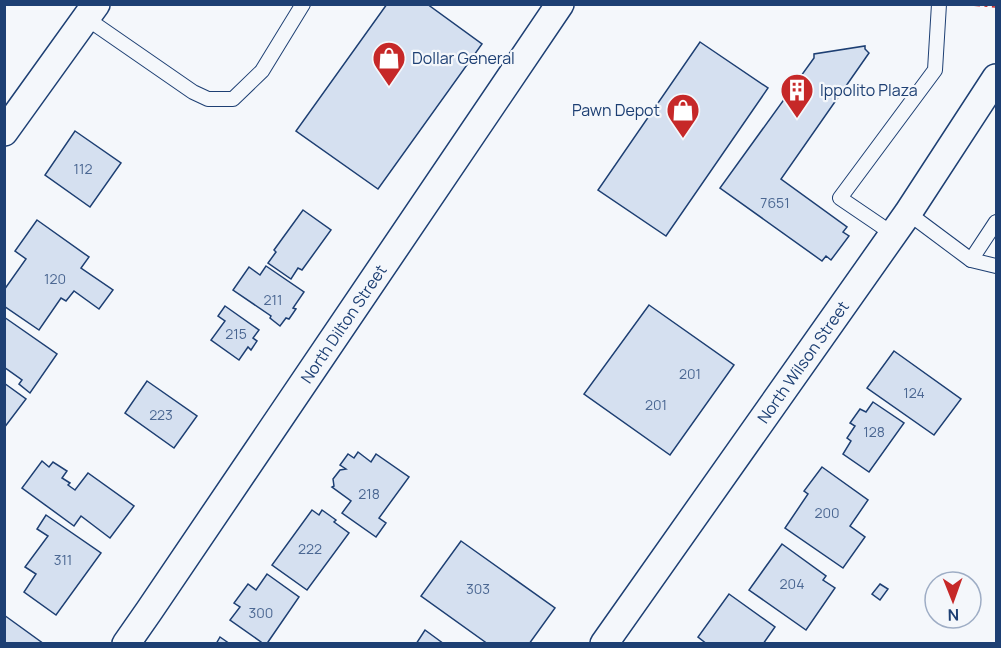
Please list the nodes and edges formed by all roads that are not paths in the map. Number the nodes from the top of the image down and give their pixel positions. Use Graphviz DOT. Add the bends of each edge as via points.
graph roads {
  1 [pos="303,4"];
  2 [pos="560,4"];
  3 [pos="939,4"];
  4 [pos="91,11"];
  5 [pos="996,78"];
  6 [pos="4,132"];
  7 [pos="996,222"];
  8 [pos="901,224"];
  9 [pos="971,260"];
  10 [pos="996,266"];
  11 [pos="126,644"];
  12 [pos="604,644"];
  1 -- 4 [label="lane" via="262,71 234,99 207,99 193,92"];
  2 -- 11 [label="street, North Dilton Street"];
  3 -- 8 [label="lane" via="935,69 840,198"];
  4 -- 6 [label="street"];
  5 -- 8 [label="street, North Wilson Street"];
  7 -- 9 [label="lane"];
  8 -- 9 [label="lane"];
  8 -- 12 [label="street, North Wilson Street"];
  9 -- 10 [label="lane"];
}
